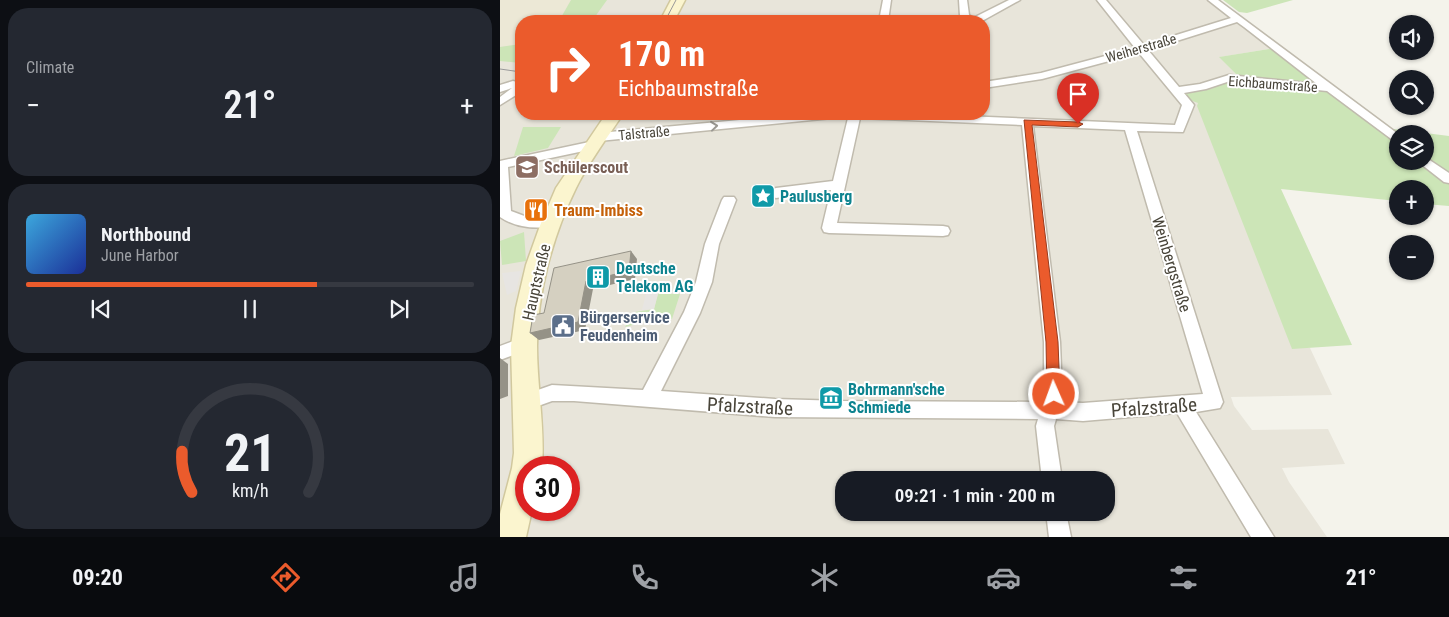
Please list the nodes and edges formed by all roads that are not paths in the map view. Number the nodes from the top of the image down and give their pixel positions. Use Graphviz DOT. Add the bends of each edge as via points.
graph roads {
  1 [pos="678,0"];
  2 [pos="887,0"];
  3 [pos="964,0"];
  4 [pos="1016,0"];
  5 [pos="1101,0"];
  6 [pos="1212,0"];
  7 [pos="670,15"];
  8 [pos="885,15"];
  9 [pos="965,15"];
  10 [pos="987,15"];
  11 [pos="1238,19"];
  12 [pos="1141,49"];
  13 [pos="990,83"];
  14 [pos="515,85"];
  15 [pos="1327,88"];
  16 [pos="500,89"];
  17 [pos="515,91"];
  18 [pos="1177,91"];
  19 [pos="500,102"];
  20 [pos="610,120"];
  21 [pos="784,120"];
  22 [pos="854,120"];
  23 [pos="984,120"];
  24 [pos="1027,122"];
  25 [pos="1130,127"];
  26 [pos="1389,133"];
  27 [pos="596,141"];
  28 [pos="501,165"];
  29 [pos="1434,168"];
  30 [pos="1449,179"];
  31 [pos="838,186"];
  32 [pos="776,193"];
  33 [pos="729,200"];
  34 [pos="552,221"];
  35 [pos="943,231"];
  36 [pos="512,349"];
  37 [pos="648,399"];
  38 [pos="527,402"];
  39 [pos="1214,402"];
  40 [pos="1181,404"];
  41 [pos="1049,410"];
  42 [pos="528,456"];
  43 [pos="1051,471"];
  44 [pos="515,516"];
  45 [pos="1057,521"];
  46 [pos="510,537"];
  47 [pos="1060,537"];
  48 [pos="1263,537"];
  1 -- 7 [label="street"];
  2 -- 8 [label="street"];
  3 -- 9 [label="street"];
  4 -- 10 [label="street"];
  5 -- 12 [label="street"];
  6 -- 11 [label="street"];
  11 -- 12 [label="street, Weiherstraße"];
  11 -- 15 [label="street"];
  12 -- 13 [label="street, Weiherstraße" via="1042,76"];
  12 -- 18 [label="street"];
  14 -- 16 [label="street"];
  15 -- 18 [label="street, Eichbaumstraße" via="1229,78"];
  15 -- 26 [label="street"];
  17 -- 19 [label="street"];
  18 -- 25 [label="street" via="1188,105 1179,129"];
  20 -- 27 [label="street, Hauptstraße"];
  27 -- 21 [label="street, Talstraße, one-way"];
  22 -- 31 [label="street"];
  23 -- 24 [label="street"];
  24 -- 25 [label="street"];
  24 -- 41 [label="street" via="1052,342 1054,394"];
  25 -- 39 [label="street, Weinbergstraße"];
  27 -- 28 [label="street, Talstraße"];
  27 -- 34 [label="street, Hauptstraße" via="566,188"];
  28 -- 34 [label="street" via="504,213 523,222"];
  29 -- 30 [label="street"];
  31 -- 32 [label="street"];
  31 -- 35 [label="street" via="829,228"];
  33 -- 37 [label="street" via="692,313"];
  34 -- 36 [label="street, Hauptstraße" via="527,313"];
  36 -- 38 [label="street, Hauptstraße"];
  37 -- 38 [label="street, Pfalzstraße" via="552,393"];
  37 -- 41 [label="street, Pfalzstraße" via="775,408"];
  38 -- 42 [label="street, Hauptstraße"];
  39 -- 40 [label="street, Pfalzstraße"];
  40 -- 41 [label="street, Pfalzstraße" via="1083,412"];
  40 -- 48 [label="street"];
  41 -- 43 [label="street" via="1045,426"];
  44 -- 46 [label="street, Hauptstraße"];
  45 -- 47 [label="street"];
}
